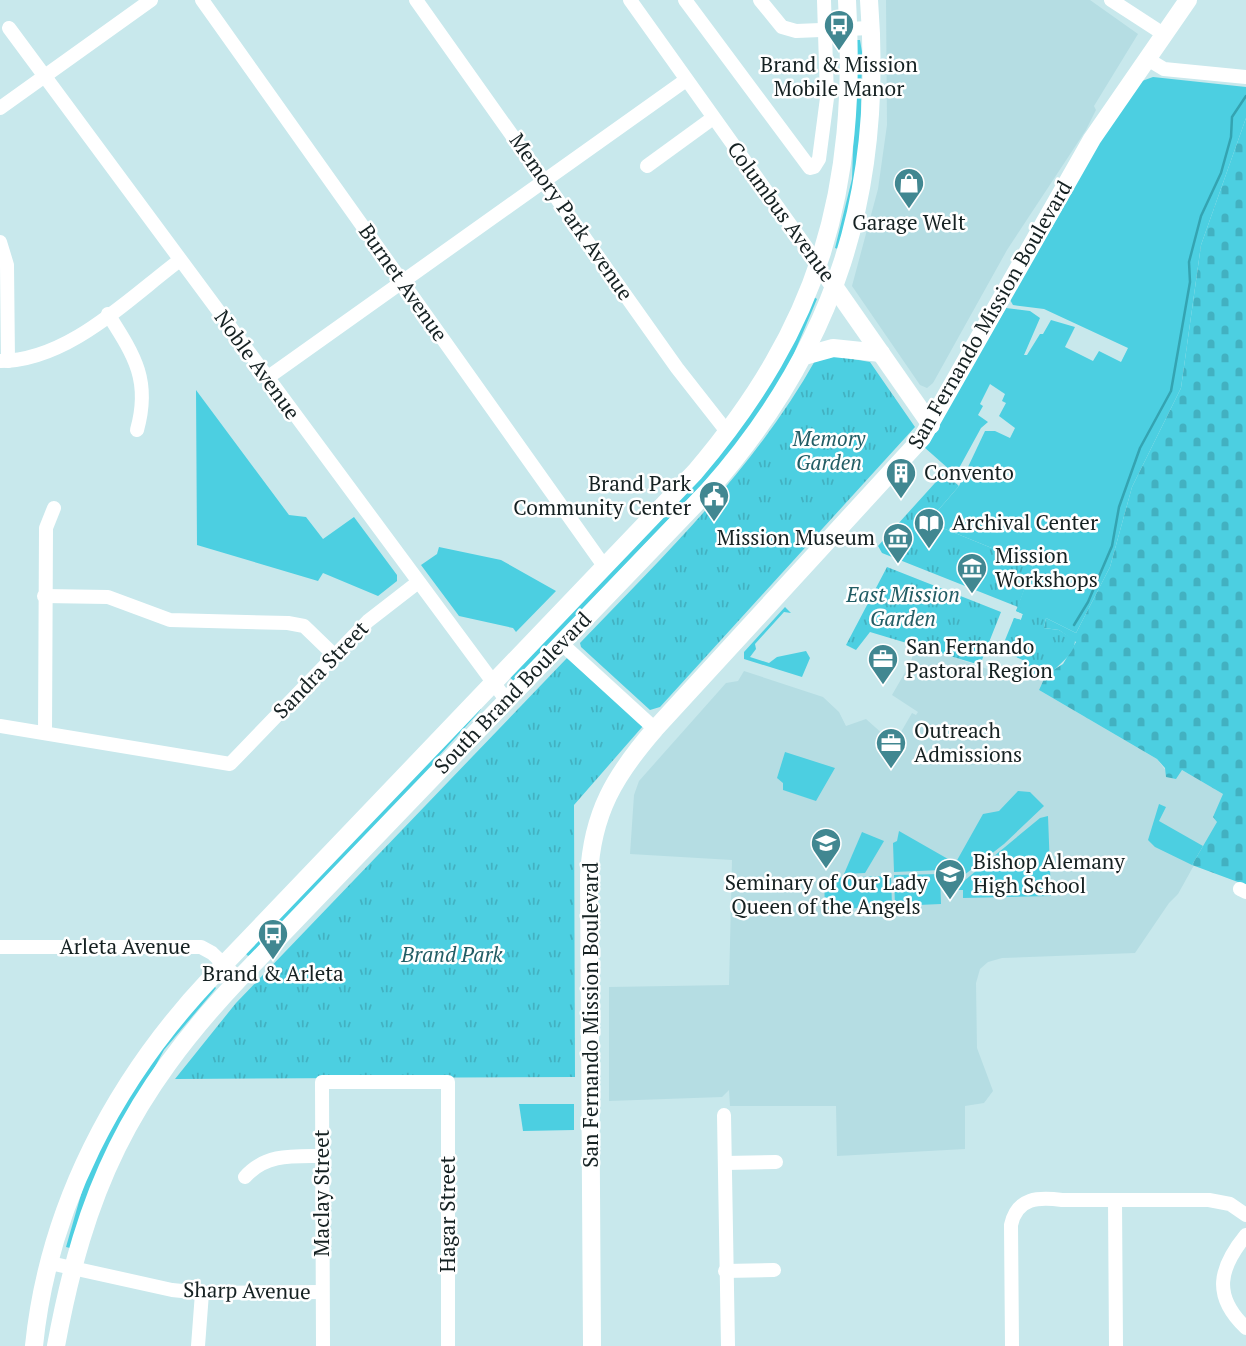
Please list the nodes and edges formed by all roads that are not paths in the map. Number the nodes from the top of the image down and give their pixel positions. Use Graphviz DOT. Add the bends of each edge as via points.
graph roads {
  1 [pos="151,0"];
  2 [pos="202,0"];
  3 [pos="416,0"];
  4 [pos="630,0"];
  5 [pos="685,0"];
  6 [pos="760,0"];
  7 [pos="824,0"];
  8 [pos="847,0"];
  9 [pos="869,0"];
  10 [pos="1111,0"];
  11 [pos="1188,0"];
  12 [pos="9,28"];
  13 [pos="872,28"];
  14 [pos="827,29"];
  15 [pos="848,29"];
  16 [pos="1165,35"];
  17 [pos="1149,60"];
  18 [pos="44,76"];
  19 [pos="1246,78"];
  20 [pos="686,80"];
  21 [pos="0,108"];
  22 [pos="713,118"];
  23 [pos="647,166"];
  24 [pos="544,179"];
  25 [pos="0,242"];
  26 [pos="180,260"];
  27 [pos="819,265"];
  28 [pos="402,281"];
  29 [pos="834,285"];
  30 [pos="108,314"];
  31 [pos="979,337"];
  32 [pos="881,353"];
  33 [pos="804,356"];
  34 [pos="4,361"];
  35 [pos="267,378"];
  36 [pos="909,394"];
  37 [pos="931,425"];
  38 [pos="137,430"];
  39 [pos="728,433"];
  40 [pos="54,508"];
  41 [pos="604,566"];
  42 [pos="418,583"];
  43 [pos="44,596"];
  44 [pos="562,644"];
  45 [pos="334,655"];
  46 [pos="492,684"];
  47 [pos="507,701"];
  48 [pos="0,726"];
  49 [pos="655,729"];
  50 [pos="45,733"];
  51 [pos="0,947"];
  52 [pos="225,964"];
  53 [pos="239,979"];
  54 [pos="322,1082"];
  55 [pos="724,1115"];
  56 [pos="321,1156"];
  57 [pos="776,1162"];
  58 [pos="725,1163"];
  59 [pos="245,1177"];
  60 [pos="1115,1200"];
  61 [pos="1246,1215"];
  62 [pos="1246,1235"];
  63 [pos="50,1263"];
  64 [pos="71,1268"];
  65 [pos="774,1270"];
  66 [pos="725,1271"];
  67 [pos="322,1292"];
  68 [pos="202,1293"];
  69 [pos="1246,1328"];
  70 [pos="34,1346"];
  71 [pos="56,1346"];
  72 [pos="198,1346"];
  73 [pos="323,1346"];
  74 [pos="448,1346"];
  75 [pos="592,1346"];
  76 [pos="728,1346"];
  77 [pos="1012,1346"];
  78 [pos="1116,1346"];
  1 -- 18 [label="street"];
  2 -- 28 [label="street, Burnet Avenue"];
  3 -- 24 [label="street, Memory Park Avenue"];
  4 -- 20 [label="street, Columbus Avenue"];
  5 -- 14 [label="street" via="805,165 814,167 827,98"];
  6 -- 14 [label="street" via="782,27 796,32"];
  7 -- 14 [label="street"];
  8 -- 15 [label="main road, South Brand Boulevard"];
  9 -- 13 [label="main road, South Brand Boulevard"];
  10 -- 16 [label="street"];
  11 -- 16 [label="main road, San Fernando Mission Boulevard"];
  12 -- 18 [label="street, Noble Avenue"];
  13 -- 15 [label="street"];
  13 -- 29 [label="main road, South Brand Boulevard" via="868,152 856,220"];
  14 -- 15 [label="street"];
  15 -- 27 [label="main road, South Brand Boulevard" via="845,151 837,203"];
  16 -- 17 [label="main road, San Fernando Mission Boulevard"];
  17 -- 19 [label="street" via="1164,69"];
  17 -- 31 [label="main road, San Fernando Mission Boulevard" via="1088,146"];
  18 -- 21 [label="street"];
  18 -- 26 [label="street, Noble Avenue"];
  20 -- 22 [label="street, Columbus Avenue"];
  20 -- 24 [label="street"];
  22 -- 23 [label="street"];
  22 -- 27 [label="street, Columbus Avenue"];
  24 -- 28 [label="street"];
  24 -- 39 [label="street, Memory Park Avenue"];
  25 -- 34 [label="street" via="7,265"];
  26 -- 30 [label="street"];
  26 -- 35 [label="street, Noble Avenue"];
  27 -- 29 [label="main road, Columbus Avenue"];
  27 -- 39 [label="main road, South Brand Boulevard" via="776,362"];
  28 -- 35 [label="street"];
  28 -- 41 [label="street, Burnet Avenue"];
  29 -- 32 [label="main road, Columbus Avenue"];
  29 -- 33 [label="main road, South Brand Boulevard"];
  30 -- 34 [label="street" via="62,347 36,358"];
  30 -- 38 [label="street" via="139,368 143,409"];
  31 -- 36 [label="main road" via="962,353 934,395 921,398"];
  31 -- 37 [label="main road, San Fernando Mission Boulevard"];
  32 -- 33 [label="main road" via="842,348"];
  32 -- 36 [label="main road, Columbus Avenue"];
  33 -- 44 [label="main road, South Brand Boulevard" via="774,407 724,472"];
  35 -- 42 [label="street, Noble Avenue"];
  36 -- 37 [label="main road, Columbus Avenue"];
  37 -- 49 [label="main road, San Fernando Mission Boulevard" via="915,448"];
  39 -- 41 [label="main road, South Brand Boulevard"];
  40 -- 43 [label="street" via="46,528"];
  41 -- 46 [label="main road, South Brand Boulevard"];
  42 -- 45 [label="street, Sandra Street" via="368,621"];
  42 -- 46 [label="street, Noble Avenue"];
  43 -- 45 [label="street" via="108,597 170,620 304,626"];
  43 -- 50 [label="street"];
  44 -- 47 [label="main road, South Brand Boulevard"];
  44 -- 49 [label="street"];
  45 -- 50 [label="street, Sandra Street" via="230,764"];
  46 -- 47 [label="street, Noble Avenue"];
  46 -- 52 [label="main road, South Brand Boulevard"];
  47 -- 53 [label="main road, South Brand Boulevard"];
  48 -- 50 [label="street"];
  49 -- 75 [label="main road, San Fernando Mission Boulevard" via="615,779 598,820 590,856"];
  51 -- 52 [label="street, Arleta Avenue" via="201,947"];
  52 -- 53 [label="street, Arleta Avenue"];
  52 -- 63 [label="main road, South Brand Boulevard" via="169,1026 125,1087 74,1186"];
  53 -- 64 [label="main road, South Brand Boulevard" via="173,1054 126,1128 89,1207"];
  54 -- 56 [label="street, Maclay Street"];
  54 -- 74 [label="street, Hagar Street" via="448,1082"];
  55 -- 58 [label="street"];
  56 -- 59 [label="street" via="280,1157 259,1164"];
  56 -- 67 [label="street, Maclay Street"];
  57 -- 58 [label="street"];
  58 -- 66 [label="street"];
  60 -- 61 [label="street" via="1209,1200 1230,1204"];
  60 -- 77 [label="street" via="1037,1198 1019,1208 1012,1225"];
  60 -- 78 [label="street"];
  62 -- 69 [label="street" via="1227,1262 1222,1284 1232,1313"];
  63 -- 64 [label="street, Sharp Avenue"];
  63 -- 70 [label="main road, South Brand Boulevard"];
  64 -- 68 [label="street, Sharp Avenue"];
  64 -- 71 [label="main road, South Brand Boulevard"];
  65 -- 66 [label="street"];
  66 -- 76 [label="street"];
  67 -- 68 [label="street, Sharp Avenue"];
  67 -- 73 [label="street, Maclay Street"];
  68 -- 72 [label="street"];
}
